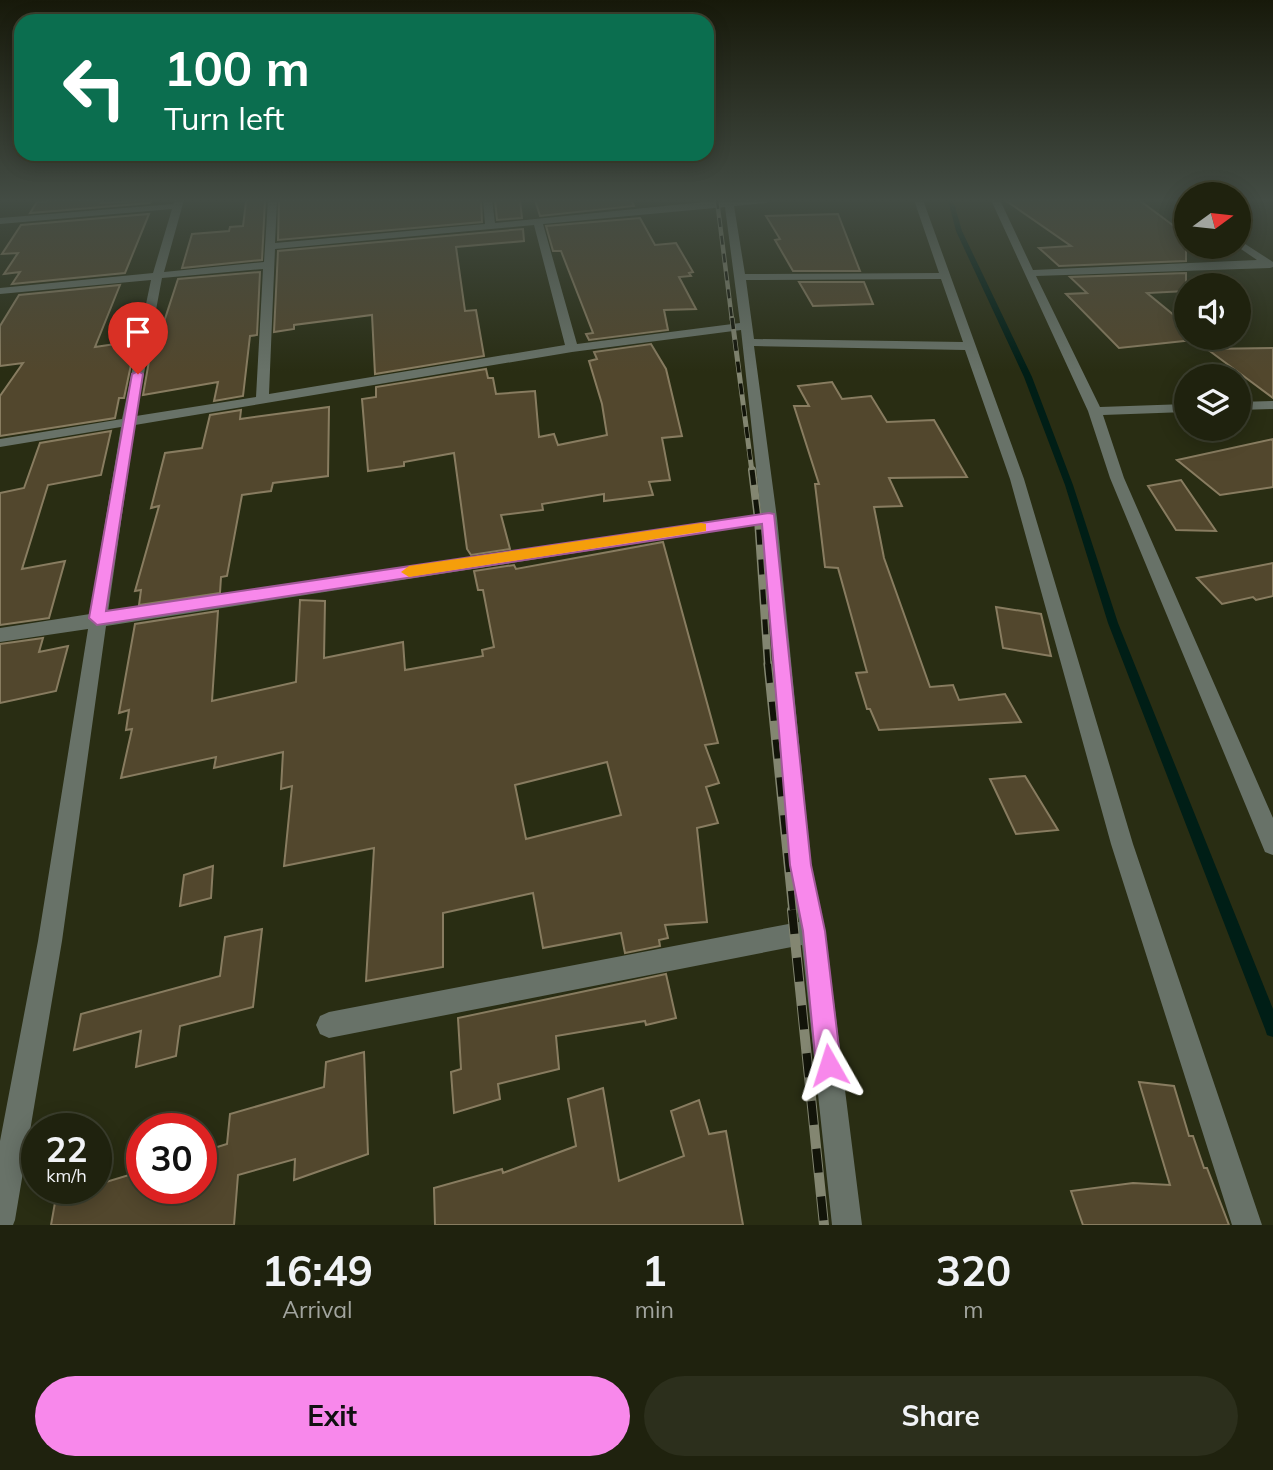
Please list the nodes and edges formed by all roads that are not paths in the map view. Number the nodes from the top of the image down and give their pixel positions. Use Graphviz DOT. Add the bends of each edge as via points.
graph roads {
  1 [pos="163,257"];
  2 [pos="268,257"];
  3 [pos="547,257"];
  4 [pos="737,257"];
  5 [pos="940,257"];
  6 [pos="1022,257"];
  7 [pos="268,265"];
  8 [pos="1270,265"];
  9 [pos="1029,273"];
  10 [pos="947,276"];
  11 [pos="157,277"];
  12 [pos="740,277"];
  13 [pos="0,291"];
  14 [pos="747,334"];
  15 [pos="971,346"];
  16 [pos="572,348"];
  17 [pos="262,400"];
  18 [pos="1273,405"];
  19 [pos="1251,406"];
  20 [pos="1174,408"];
  21 [pos="1095,411"];
  22 [pos="128,423"];
  23 [pos="0,443"];
  24 [pos="769,518"];
  25 [pos="97,618"];
  26 [pos="0,635"];
  27 [pos="1272,841"];
  28 [pos="814,931"];
  29 [pos="329,1025"];
  30 [pos="0,1220"];
  31 [pos="847,1225"];
  32 [pos="1247,1225"];
  1 -- 11 [label="street"];
  2 -- 7 [label="street"];
  3 -- 16 [label="street"];
  4 -- 12 [label="street"];
  5 -- 10 [label="street"];
  6 -- 9 [label="street"];
  7 -- 11 [label="street"];
  7 -- 17 [label="street"];
  8 -- 9 [label="street"];
  9 -- 21 [label="street"];
  10 -- 12 [label="street"];
  10 -- 15 [label="street"];
  11 -- 13 [label="street"];
  11 -- 22 [label="street"];
  12 -- 14 [label="street"];
  14 -- 15 [label="street"];
  14 -- 16 [label="street"];
  14 -- 24 [label="street"];
  15 -- 32 [label="street" via="1017,479 1122,844"];
  16 -- 17 [label="street"];
  17 -- 22 [label="street"];
  18 -- 19 [label="street"];
  20 -- 21 [label="street"];
  21 -- 27 [label="street" via="1117,478"];
  22 -- 23 [label="street"];
  22 -- 25 [label="street"];
  24 -- 25 [label="street"];
  24 -- 28 [label="street" via="800,865"];
  25 -- 26 [label="street"];
  25 -- 30 [label="street" via="50,941"];
  28 -- 29 [label="street"];
  28 -- 31 [label="street"];
}
